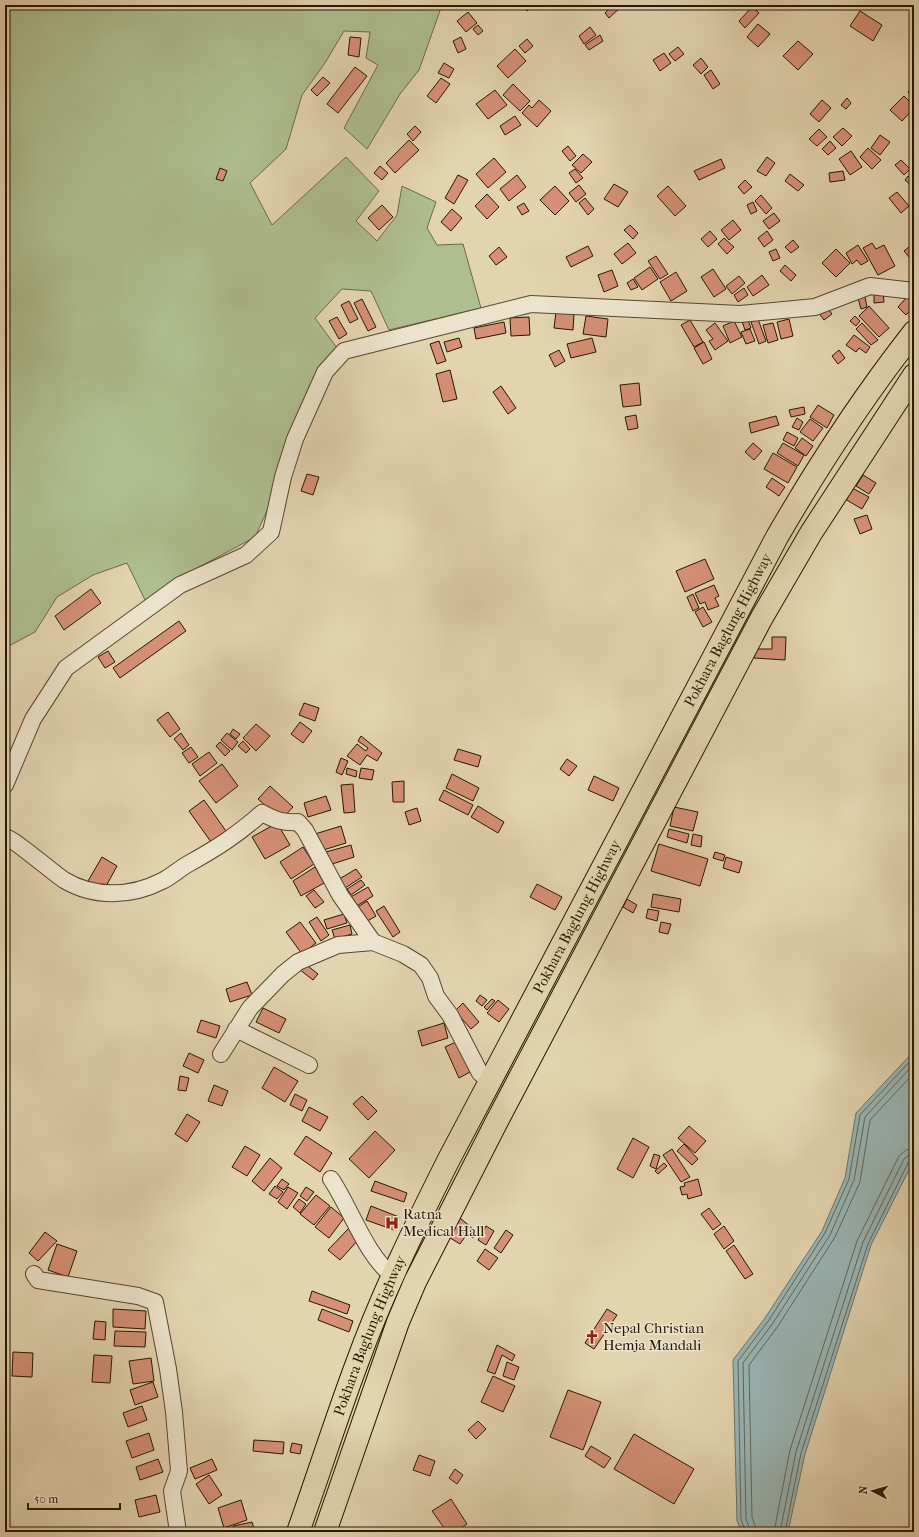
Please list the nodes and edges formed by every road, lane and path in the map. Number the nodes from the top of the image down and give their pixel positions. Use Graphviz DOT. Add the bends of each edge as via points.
graph roads {
  1 [pos="914,291"];
  2 [pos="914,332"];
  3 [pos="914,375"];
  4 [pos="5,785"];
  5 [pos="5,837"];
  6 [pos="373,942"];
  7 [pos="236,1029"];
  8 [pos="221,1054"];
  9 [pos="309,1065"];
  10 [pos="490,1081"];
  11 [pos="332,1179"];
  12 [pos="34,1274"];
  13 [pos="393,1275"];
  14 [pos="178,1532"];
  15 [pos="298,1532"];
  16 [pos="325,1532"];
  1 -- 4 [label="street" via="870,286 815,307 740,314 531,304 344,351 325,372 295,439 283,477 271,532 246,555 180,585 66,668 33,719"];
  2 -- 10 [label="highway, Pokhara Baglung Highway" via="855,412 777,537"];
  3 -- 16 [label="highway, Pokhara Baglung Highway" via="811,533 760,619 496,1123 412,1289 398,1322"];
  5 -- 6 [label="street" via="64,880 82,889 114,894 126,893 162,881 227,842 262,813 276,821 298,822 305,830 340,895"];
  6 -- 7 [label="street" via="338,945 298,962 250,1008"];
  6 -- 10 [label="street" via="421,964 430,978 436,996 450,1015 480,1073"];
  7 -- 8 [label="street"];
  7 -- 9 [label="street"];
  10 -- 13 [label="highway, Pokhara Baglung Highway" via="424,1208"];
  11 -- 13 [label="street" via="376,1260"];
  12 -- 14 [label="street" via="38,1280 138,1296 155,1302 174,1412 179,1471 172,1491"];
  13 -- 15 [label="highway, Pokhara Baglung Highway" via="357,1362"];
}
